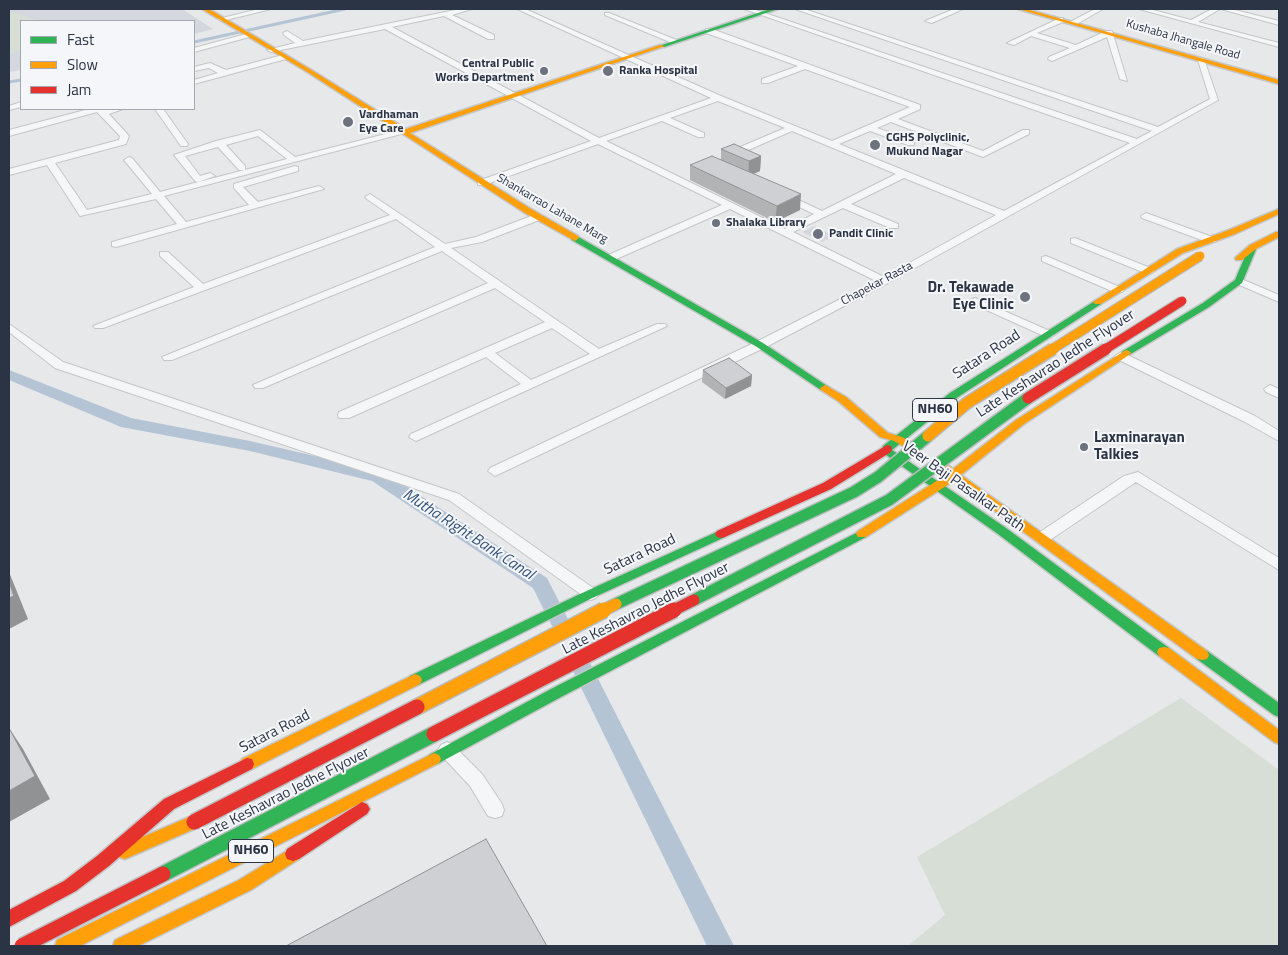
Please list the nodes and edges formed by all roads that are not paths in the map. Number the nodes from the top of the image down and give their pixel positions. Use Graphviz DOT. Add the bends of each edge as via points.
graph roads {
  1 [pos="205,9"];
  2 [pos="268,9"];
  3 [pos="469,9"];
  4 [pos="520,9"];
  5 [pos="747,9"];
  6 [pos="775,9"];
  7 [pos="798,9"];
  8 [pos="957,9"];
  9 [pos="1021,9"];
  10 [pos="1100,9"];
  11 [pos="1147,9"];
  12 [pos="1217,9"];
  13 [pos="1224,9"];
  14 [pos="1262,9"];
  15 [pos="616,12"];
  16 [pos="222,14"];
  17 [pos="445,14"];
  18 [pos="760,14"];
  19 [pos="1250,15"];
  20 [pos="1264,19"];
  21 [pos="929,21"];
  22 [pos="235,22"];
  23 [pos="1066,22"];
  24 [pos="1192,22"];
  25 [pos="1279,23"];
  26 [pos="384,26"];
  27 [pos="709,31"];
  28 [pos="287,33"];
  29 [pos="1109,33"];
  30 [pos="1032,34"];
  31 [pos="1235,34"];
  32 [pos="249,36"];
  33 [pos="491,37"];
  34 [pos="675,42"];
  35 [pos="1011,43"];
  36 [pos="302,44"];
  37 [pos="1279,45"];
  38 [pos="1077,48"];
  39 [pos="195,50"];
  40 [pos="271,50"];
  41 [pos="283,57"];
  42 [pos="626,57"];
  43 [pos="1052,59"];
  44 [pos="1200,59"];
  45 [pos="805,66"];
  46 [pos="195,69"];
  47 [pos="225,73"];
  48 [pos="1124,79"];
  49 [pos="765,81"];
  50 [pos="195,82"];
  51 [pos="1279,82"];
  52 [pos="512,95"];
  53 [pos="718,98"];
  54 [pos="100,110"];
  55 [pos="160,110"];
  56 [pos="662,118"];
  57 [pos="891,118"];
  58 [pos="793,128"];
  59 [pos="870,128"];
  60 [pos="1160,130"];
  61 [pos="405,132"];
  62 [pos="1026,132"];
  63 [pos="9,133"];
  64 [pos="701,135"];
  65 [pos="598,141"];
  66 [pos="1137,142"];
  67 [pos="219,143"];
  68 [pos="911,143"];
  69 [pos="184,144"];
  70 [pos="833,144"];
  71 [pos="129,160"];
  72 [pos="717,160"];
  73 [pos="292,161"];
  74 [pos="50,162"];
  75 [pos="242,168"];
  76 [pos="9,172"];
  77 [pos="904,174"];
  78 [pos="481,183"];
  79 [pos="319,189"];
  80 [pos="774,192"];
  81 [pos="157,195"];
  82 [pos="370,198"];
  83 [pos="843,204"];
  84 [pos="255,205"];
  85 [pos="731,205"];
  86 [pos="528,211"];
  87 [pos="1279,211"];
  88 [pos="821,214"];
  89 [pos="1004,215"];
  90 [pos="396,216"];
  91 [pos="1146,216"];
  92 [pos="538,217"];
  93 [pos="184,225"];
  94 [pos="894,226"];
  95 [pos="786,232"];
  96 [pos="1232,232"];
  97 [pos="1279,234"];
  98 [pos="1211,240"];
  99 [pos="465,241"];
  100 [pos="1075,241"];
  101 [pos="116,244"];
  102 [pos="1253,247"];
  103 [pos="441,248"];
  104 [pos="164,254"];
  105 [pos="610,258"];
  106 [pos="1046,259"];
  107 [pos="1230,265"];
  108 [pos="1149,271"];
  109 [pos="884,281"];
  110 [pos="1239,281"];
  111 [pos="497,283"];
  112 [pos="201,288"];
  113 [pos="1118,290"];
  114 [pos="1186,298"];
  115 [pos="1279,299"];
  116 [pos="975,301"];
  117 [pos="553,322"];
  118 [pos="99,326"];
  119 [pos="661,326"];
  120 [pos="9,327"];
  121 [pos="1048,334"];
  122 [pos="760,345"];
  123 [pos="487,352"];
  124 [pos="598,354"];
  125 [pos="1121,356"];
  126 [pos="168,357"];
  127 [pos="259,385"];
  128 [pos="530,385"];
  129 [pos="344,415"];
  130 [pos="884,434"];
  131 [pos="416,436"];
  132 [pos="1279,437"];
  133 [pos="898,439"];
  134 [pos="885,450"];
  135 [pos="494,471"];
  136 [pos="954,475"];
  137 [pos="940,486"];
  138 [pos="1042,538"];
  139 [pos="1279,565"];
  140 [pos="588,596"];
  141 [pos="1279,711"];
  142 [pos="421,721"];
  143 [pos="1279,738"];
  144 [pos="444,754"];
  145 [pos="495,810"];
  146 [pos="103,861"];
  147 [pos="9,919"];
  148 [pos="22,946"];
  149 [pos="63,946"];
  150 [pos="121,946"];
  1 -- 16 [label="main road, Shankarrao Lahane Marg"];
  2 -- 22 [label="street"];
  3 -- 17 [label="street"];
  4 -- 42 [label="street"];
  5 -- 18 [label="street"];
  6 -- 18 [label="main road"];
  7 -- 60 [label="street"];
  8 -- 21 [label="street"];
  9 -- 23 [label="main road, Kushaba Jhangale Road"];
  10 -- 23 [label="street"];
  11 -- 24 [label="street"];
  12 -- 24 [label="street"];
  13 -- 19 [label="street"];
  14 -- 19 [label="street"];
  15 -- 34 [label="street" via="607,14"];
  16 -- 22 [label="main road, Shankarrao Lahane Marg"];
  17 -- 26 [label="street"];
  17 -- 33 [label="street"];
  18 -- 27 [label="main road"];
  18 -- 66 [label="street"];
  19 -- 20 [label="street"];
  20 -- 25 [label="street"];
  20 -- 31 [label="street"];
  22 -- 32 [label="main road, Shankarrao Lahane Marg"];
  23 -- 29 [label="main road, Kushaba Jhangale Road"];
  23 -- 30 [label="street"];
  24 -- 31 [label="street"];
  26 -- 36 [label="street"];
  26 -- 52 [label="street"];
  27 -- 34 [label="main road"];
  27 -- 45 [label="street"];
  28 -- 36 [label="street"];
  29 -- 38 [label="street"];
  29 -- 44 [label="main road, Kushaba Jhangale Road"];
  29 -- 48 [label="street"];
  30 -- 35 [label="street"];
  30 -- 38 [label="street"];
  31 -- 37 [label="street"];
  32 -- 39 [label="street"];
  32 -- 40 [label="main road, Shankarrao Lahane Marg"];
  34 -- 42 [label="main road"];
  36 -- 40 [label="street"];
  38 -- 43 [label="street"];
  40 -- 41 [label="main road, Shankarrao Lahane Marg"];
  41 -- 47 [label="street"];
  41 -- 61 [label="main road, Shankarrao Lahane Marg"];
  42 -- 52 [label="main road"];
  42 -- 53 [label="street"];
  44 -- 51 [label="main road, Kushaba Jhangale Road"];
  44 -- 60 [label="street, Chapekar Rasta" via="1214,100"];
  45 -- 49 [label="street"];
  45 -- 57 [label="street" via="917,107"];
  46 -- 47 [label="street" via="210,64"];
  47 -- 50 [label="street"];
  52 -- 61 [label="main road"];
  52 -- 65 [label="street"];
  53 -- 56 [label="street"];
  53 -- 58 [label="street"];
  54 -- 63 [label="street"];
  54 -- 74 [label="street" via="125,136 125,140"];
  55 -- 69 [label="street"];
  56 -- 64 [label="street"];
  56 -- 65 [label="street"];
  57 -- 59 [label="street"];
  57 -- 62 [label="street" via="984,154"];
  58 -- 70 [label="street"];
  58 -- 72 [label="street"];
  59 -- 68 [label="street"];
  59 -- 70 [label="street"];
  60 -- 66 [label="street, Chapekar Rasta"];
  61 -- 73 [label="street"];
  61 -- 78 [label="main road, Shankarrao Lahane Marg"];
  65 -- 78 [label="street"];
  65 -- 85 [label="street" via="679,176"];
  66 -- 89 [label="street, Chapekar Rasta"];
  67 -- 73 [label="street" via="260,133"];
  67 -- 75 [label="street"];
  67 -- 75 [label="street" via="182,153 179,157 198,179"];
  70 -- 77 [label="street"];
  71 -- 81 [label="street"];
  73 -- 75 [label="street"];
  73 -- 81 [label="street"];
  73 -- 84 [label="street" via="237,186"];
  74 -- 76 [label="street"];
  74 -- 81 [label="street" via="84,214"];
  77 -- 83 [label="street"];
  77 -- 89 [label="street"];
  78 -- 86 [label="main road, Shankarrao Lahane Marg"];
  79 -- 84 [label="street"];
  80 -- 88 [label="street"];
  81 -- 93 [label="street"];
  82 -- 90 [label="street"];
  83 -- 88 [label="street"];
  83 -- 94 [label="street"];
  84 -- 93 [label="street"];
  85 -- 95 [label="street"];
  85 -- 105 [label="street"];
  86 -- 92 [label="main road, Shankarrao Lahane Marg"];
  86 -- 99 [label="street" via="469,235"];
  87 -- 96 [label="main road, Satara Road / NH60"];
  88 -- 95 [label="street"];
  89 -- 109 [label="street, Chapekar Rasta"];
  90 -- 103 [label="street"];
  90 -- 112 [label="street"];
  91 -- 98 [label="street"];
  92 -- 99 [label="street" via="478,240"];
  92 -- 105 [label="main road, Shankarrao Lahane Marg"];
  93 -- 101 [label="street"];
  95 -- 109 [label="street"];
  96 -- 98 [label="main road, Satara Road / NH60"];
  96 -- 146 [label="main road, bridge" via="1200,256 968,403 878,477 854,492 644,590 194,822"];
  97 -- 102 [label="main road"];
  98 -- 108 [label="main road, Satara Road / NH60" via="1180,252"];
  99 -- 103 [label="street"];
  100 -- 108 [label="street"];
  102 -- 107 [label="main road"];
  102 -- 110 [label="main road"];
  103 -- 111 [label="street"];
  103 -- 126 [label="street"];
  104 -- 112 [label="street"];
  105 -- 122 [label="main road, Shankarrao Lahane Marg"];
  106 -- 113 [label="street"];
  108 -- 113 [label="main road, Satara Road / NH60"];
  109 -- 122 [label="street, Chapekar Rasta"];
  110 -- 115 [label="street"];
  110 -- 125 [label="main road" via="1206,305"];
  111 -- 117 [label="street"];
  111 -- 127 [label="street"];
  112 -- 118 [label="street"];
  113 -- 121 [label="main road, Satara Road / NH60"];
  114 -- 148 [label="main road, Late Keshavrao Jedhe Flyover, bridge" via="1008,411 889,500"];
  116 -- 121 [label="street"];
  117 -- 123 [label="street"];
  117 -- 124 [label="street"];
  119 -- 124 [label="street"];
  120 -- 140 [label="street" via="59,365 454,497"];
  121 -- 133 [label="main road, Satara Road / NH60" via="954,395"];
  122 -- 130 [label="main road, Shankarrao Lahane Marg" via="842,399"];
  122 -- 135 [label="street, Chapekar Rasta"];
  123 -- 128 [label="street"];
  123 -- 129 [label="street"];
  124 -- 128 [label="street"];
  125 -- 132 [label="street" via="1250,419"];
  125 -- 136 [label="main road" via="1020,422"];
  128 -- 131 [label="street"];
  130 -- 133 [label="main road, Veer Baji Pasalkar Path"];
  130 -- 134 [label="main road, Veer Baji Pasalkar Path"];
  133 -- 134 [label="main road, Satara Road / NH60"];
  133 -- 136 [label="main road, Veer Baji Pasalkar Path"];
  134 -- 137 [label="main road, Veer Baji Pasalkar Path"];
  134 -- 140 [label="main road, Satara Road / NH60" via="826,486"];
  136 -- 137 [label="main road, NH60"];
  136 -- 138 [label="main road, Veer Baji Pasalkar Path"];
  137 -- 143 [label="main road, Veer Baji Pasalkar Path"];
  137 -- 144 [label="main road, NH60" via="883,524"];
  138 -- 139 [label="street" via="1129,479 1138,477"];
  138 -- 141 [label="main road, Veer Baji Pasalkar Path"];
  140 -- 146 [label="main road, Satara Road / NH60" via="169,804"];
  142 -- 144 [label="street"];
  144 -- 145 [label="street" via="476,780"];
  144 -- 149 [label="main road, NH60"];
  144 -- 150 [label="main road" via="245,885"];
  146 -- 147 [label="main road, Satara Road / NH60" via="70,886"];
}
